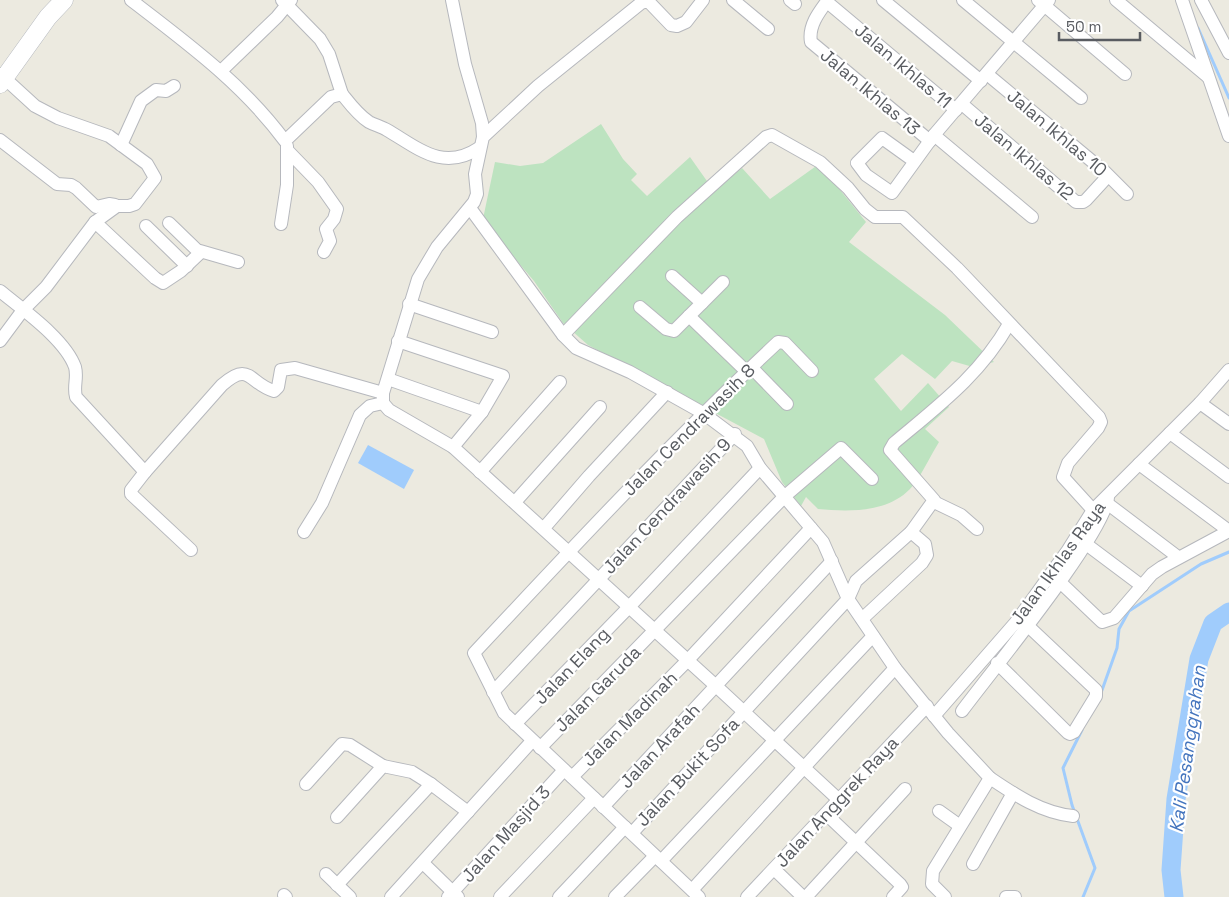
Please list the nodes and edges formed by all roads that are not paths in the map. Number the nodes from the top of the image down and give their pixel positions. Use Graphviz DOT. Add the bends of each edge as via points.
graph roads {
  1 [pos="131,0"];
  2 [pos="452,0"];
  3 [pos="648,0"];
  4 [pos="703,0"];
  5 [pos="733,0"];
  6 [pos="883,0"];
  7 [pos="963,0"];
  8 [pos="1116,0"];
  9 [pos="1182,0"];
  10 [pos="60,1"];
  11 [pos="828,1"];
  12 [pos="1204,1"];
  13 [pos="286,2"];
  14 [pos="1044,2"];
  15 [pos="768,29"];
  16 [pos="1225,34"];
  17 [pos="1013,42"];
  18 [pos="1229,53"];
  19 [pos="221,71"];
  20 [pos="1125,74"];
  21 [pos="984,77"];
  22 [pos="1209,77"];
  23 [pos="2,79"];
  24 [pos="174,86"];
  25 [pos="342,94"];
  26 [pos="1081,98"];
  27 [pos="959,107"];
  28 [pos="1229,136"];
  29 [pos="932,138"];
  30 [pos="0,140"];
  31 [pos="121,145"];
  32 [pos="287,146"];
  33 [pos="480,147"];
  34 [pos="914,161"];
  35 [pos="1108,176"];
  36 [pos="1126,194"];
  37 [pos="116,206"];
  38 [pos="470,208"];
  39 [pos="1032,217"];
  40 [pos="95,222"];
  41 [pos="169,223"];
  42 [pos="281,224"];
  43 [pos="146,226"];
  44 [pos="200,251"];
  45 [pos="324,252"];
  46 [pos="238,262"];
  47 [pos="187,266"];
  48 [pos="672,276"];
  49 [pos="723,282"];
  50 [pos="0,291"];
  51 [pos="702,303"];
  52 [pos="409,304"];
  53 [pos="640,307"];
  54 [pos="23,310"];
  55 [pos="689,316"];
  56 [pos="1009,324"];
  57 [pos="492,332"];
  58 [pos="562,335"];
  59 [pos="0,341"];
  60 [pos="398,341"];
  61 [pos="749,370"];
  62 [pos="812,371"];
  63 [pos="1227,375"];
  64 [pos="388,379"];
  65 [pos="560,382"];
  66 [pos="667,392"];
  67 [pos="383,398"];
  68 [pos="1200,403"];
  69 [pos="787,404"];
  70 [pos="600,407"];
  71 [pos="482,412"];
  72 [pos="703,413"];
  73 [pos="1229,424"];
  74 [pos="1170,433"];
  75 [pos="735,434"];
  76 [pos="453,447"];
  77 [pos="1139,464"];
  78 [pos="760,468"];
  79 [pos="145,472"];
  80 [pos="480,472"];
  81 [pos="1229,477"];
  82 [pos="872,478"];
  83 [pos="785,496"];
  84 [pos="1108,500"];
  85 [pos="515,502"];
  86 [pos="934,502"];
  87 [pos="1093,510"];
  88 [pos="544,528"];
  89 [pos="811,528"];
  90 [pos="977,530"];
  91 [pos="1229,531"];
  92 [pos="304,532"];
  93 [pos="911,532"];
  94 [pos="1086,544"];
  95 [pos="191,550"];
  96 [pos="569,551"];
  97 [pos="1178,557"];
  98 [pos="832,560"];
  99 [pos="598,578"];
  100 [pos="1060,582"];
  101 [pos="1142,586"];
  102 [pos="848,599"];
  103 [pos="629,607"];
  104 [pos="862,619"];
  105 [pos="1026,625"];
  106 [pos="656,631"];
  107 [pos="873,636"];
  108 [pos="688,660"];
  109 [pos="997,663"];
  110 [pos="895,668"];
  111 [pos="716,686"];
  112 [pos="492,692"];
  113 [pos="930,711"];
  114 [pos="962,711"];
  115 [pos="744,712"];
  116 [pos="515,724"];
  117 [pos="773,740"];
  118 [pos="536,744"];
  119 [pos="383,766"];
  120 [pos="804,768"];
  121 [pos="568,774"];
  122 [pos="990,778"];
  123 [pos="306,784"];
  124 [pos="431,784"];
  125 [pos="905,789"];
  126 [pos="1013,793"];
  127 [pos="839,800"];
  128 [pos="598,802"];
  129 [pos="939,811"];
  130 [pos="468,812"];
  131 [pos="826,814"];
  132 [pos="1073,816"];
  133 [pos="337,817"];
  134 [pos="960,826"];
  135 [pos="628,830"];
  136 [pos="857,844"];
  137 [pos="658,858"];
  138 [pos="423,863"];
  139 [pos="973,864"];
  140 [pos="774,869"];
  141 [pos="326,874"];
  142 [pos="337,884"];
  143 [pos="695,893"];
  144 [pos="453,895"];
  145 [pos="350,897"];
  146 [pos="391,897"];
  147 [pos="500,897"];
  148 [pos="559,897"];
  149 [pos="615,897"];
  150 [pos="747,897"];
  151 [pos="805,897"];
  152 [pos="893,897"];
  153 [pos="945,897"];
  154 [pos="1006,897"];
  155 [pos="1015,897"];
  1 -- 19 [label="street"];
  2 -- 33 [label="street" via="482,123"];
  3 -- 4 [label="street" via="671,25 676,26 686,22"];
  3 -- 33 [label="street" via="538,86"];
  5 -- 15 [label="street"];
  6 -- 21 [label="street, Jalan Ikhlas 10"];
  7 -- 17 [label="street"];
  8 -- 22 [label="street"];
  9 -- 22 [label="street"];
  10 -- 23 [label="main road"];
  11 -- 27 [label="street, Jalan Ikhlas 11"];
  11 -- 29 [label="street, Jalan Ikhlas 13" via="809,32 811,42"];
  12 -- 16 [label="street"];
  13 -- 19 [label="street" via="277,17"];
  13 -- 25 [label="street" via="320,39 329,54"];
  14 -- 17 [label="street"];
  14 -- 20 [label="street"];
  16 -- 18 [label="street"];
  17 -- 21 [label="street"];
  17 -- 26 [label="street"];
  19 -- 32 [label="street" via="269,121"];
  21 -- 27 [label="street"];
  21 -- 35 [label="street, Jalan Ikhlas 10"];
  22 -- 28 [label="street"];
  23 -- 31 [label="street" via="36,106 58,118 98,131"];
  24 -- 31 [label="street" via="166,91 156,90 141,100"];
  25 -- 32 [label="street" via="331,97"];
  25 -- 33 [label="street" via="370,123 386,129 417,150 439,158 470,154"];
  27 -- 29 [label="street"];
  27 -- 35 [label="street, Jalan Ikhlas 12" via="1076,202 1086,200"];
  29 -- 34 [label="street"];
  29 -- 39 [label="street, Jalan Ikhlas 13"];
  30 -- 37 [label="street" via="57,184 71,185 96,207"];
  31 -- 37 [label="street" via="146,164 155,178 135,204"];
  32 -- 42 [label="street"];
  32 -- 45 [label="street" via="337,209 326,229 330,241"];
  33 -- 38 [label="street" via="475,174 477,194"];
  34 -- 34 [label="street" via="882,138 857,163 866,175 892,193"];
  35 -- 36 [label="street, Jalan Ikhlas 10"];
  37 -- 40 [label="street"];
  38 -- 52 [label="street" via="428,261"];
  38 -- 58 [label="street"];
  40 -- 47 [label="street" via="159,282 163,283"];
  40 -- 54 [label="street" via="46,287"];
  41 -- 44 [label="street"];
  43 -- 47 [label="street"];
  44 -- 46 [label="street"];
  44 -- 47 [label="street"];
  48 -- 51 [label="street"];
  49 -- 51 [label="street"];
  50 -- 54 [label="street"];
  51 -- 55 [label="street"];
  52 -- 57 [label="street"];
  52 -- 60 [label="street"];
  53 -- 55 [label="street" via="670,331"];
  54 -- 59 [label="street"];
  54 -- 79 [label="street" via="69,356 77,379 73,387 76,397"];
  55 -- 61 [label="street"];
  56 -- 58 [label="street" via="903,217 875,217 826,167 772,135 677,217"];
  56 -- 86 [label="street" via="970,378 894,443 890,450"];
  56 -- 87 [label="street" via="1099,417 1098,428 1068,463 1063,478"];
  58 -- 66 [label="street" via="576,348"];
  60 -- 64 [label="street"];
  60 -- 71 [label="street" via="504,376"];
  61 -- 62 [label="street, Jalan Cendrawasih 8" via="778,342 785,343"];
  61 -- 69 [label="street"];
  61 -- 72 [label="street, Jalan Cendrawasih 8"];
  63 -- 68 [label="street, Jalan Ikhlas Raya"];
  64 -- 67 [label="street"];
  64 -- 71 [label="street"];
  65 -- 80 [label="street"];
  66 -- 72 [label="street"];
  66 -- 88 [label="street"];
  67 -- 76 [label="street" via="389,410"];
  67 -- 79 [label="street" via="294,368 281,370 278,387 274,391 246,374 235,374"];
  67 -- 92 [label="street" via="360,415 322,503"];
  68 -- 73 [label="street"];
  68 -- 74 [label="street, Jalan Ikhlas Raya"];
  70 -- 85 [label="street"];
  71 -- 76 [label="street"];
  72 -- 75 [label="street"];
  72 -- 96 [label="street, Jalan Cendrawasih 8"];
  74 -- 77 [label="street, Jalan Ikhlas Raya"];
  74 -- 81 [label="street"];
  75 -- 78 [label="street" via="752,452"];
  75 -- 99 [label="street, Jalan Cendrawasih 9"];
  76 -- 80 [label="street"];
  77 -- 84 [label="street, Jalan Ikhlas Raya"];
  77 -- 91 [label="street"];
  78 -- 83 [label="street"];
  78 -- 103 [label="street, Jalan Elang"];
  79 -- 95 [label="street" via="131,494"];
  80 -- 85 [label="street"];
  82 -- 83 [label="street, Jalan Garuda" via="841,448"];
  83 -- 89 [label="street"];
  83 -- 106 [label="street, Jalan Garuda"];
  84 -- 87 [label="street, Jalan Ikhlas Raya"];
  84 -- 94 [label="street"];
  84 -- 97 [label="street"];
  85 -- 88 [label="street"];
  86 -- 90 [label="street" via="961,515"];
  86 -- 93 [label="street, Jalan Bukit Sofa"];
  87 -- 113 [label="street, Jalan Ikhlas Raya" via="1016,622"];
  88 -- 96 [label="street"];
  89 -- 98 [label="street"];
  89 -- 108 [label="street, Jalan Madinah"];
  91 -- 97 [label="street"];
  93 -- 102 [label="street, Jalan Bukit Sofa" via="856,581"];
  93 -- 104 [label="street" via="924,544 927,555"];
  94 -- 100 [label="street"];
  94 -- 101 [label="street"];
  96 -- 99 [label="street"];
  96 -- 112 [label="street, Jalan Cendrawasih 8" via="474,654"];
  97 -- 101 [label="street" via="1152,574"];
  98 -- 102 [label="street"];
  98 -- 111 [label="street, Jalan Arafah"];
  99 -- 103 [label="street"];
  99 -- 112 [label="street, Jalan Cendrawasih 9"];
  100 -- 101 [label="street" via="1102,622 1114,618"];
  100 -- 105 [label="street"];
  102 -- 104 [label="street"];
  102 -- 115 [label="street, Jalan Bukit Sofa"];
  103 -- 106 [label="street"];
  103 -- 116 [label="street, Jalan Elang"];
  104 -- 107 [label="street"];
  105 -- 109 [label="street"];
  105 -- 109 [label="street" via="1096,690 1096,696 1074,732 1070,734"];
  106 -- 108 [label="street"];
  106 -- 118 [label="street, Jalan Garuda"];
  107 -- 110 [label="street"];
  107 -- 117 [label="street"];
  108 -- 111 [label="street"];
  108 -- 121 [label="street, Jalan Madinah"];
  109 -- 114 [label="street"];
  110 -- 113 [label="street"];
  110 -- 120 [label="street"];
  111 -- 115 [label="street"];
  111 -- 128 [label="street, Jalan Arafah"];
  112 -- 116 [label="street" via="504,713"];
  113 -- 122 [label="street"];
  113 -- 127 [label="street, Jalan Anggrek Raya"];
  115 -- 117 [label="street"];
  115 -- 135 [label="street, Jalan Bukit Sofa"];
  116 -- 118 [label="street"];
  117 -- 120 [label="street"];
  117 -- 137 [label="street"];
  118 -- 121 [label="street"];
  118 -- 130 [label="street, Jalan Garuda"];
  119 -- 123 [label="street" via="350,745 342,744"];
  119 -- 124 [label="street" via="412,772"];
  119 -- 133 [label="street"];
  120 -- 127 [label="street"];
  120 -- 143 [label="street"];
  121 -- 128 [label="street"];
  121 -- 144 [label="street, Jalan Masjid 3"];
  122 -- 126 [label="street"];
  122 -- 134 [label="street"];
  124 -- 130 [label="street"];
  124 -- 142 [label="street"];
  125 -- 136 [label="street"];
  126 -- 132 [label="street" via="1042,808"];
  126 -- 139 [label="street"];
  127 -- 131 [label="street, Jalan Anggrek Raya"];
  128 -- 135 [label="street"];
  128 -- 147 [label="street, Jalan Arafah"];
  129 -- 134 [label="street"];
  130 -- 138 [label="street, Jalan Garuda"];
  131 -- 136 [label="street"];
  131 -- 140 [label="street, Jalan Anggrek Raya"];
  134 -- 153 [label="street" via="932,877 932,884"];
  135 -- 137 [label="street"];
  135 -- 148 [label="street, Jalan Bukit Sofa"];
  136 -- 151 [label="street"];
  136 -- 152 [label="street" via="902,887"];
  137 -- 143 [label="street"];
  137 -- 149 [label="street"];
  138 -- 144 [label="street"];
  138 -- 146 [label="street, Jalan Garuda"];
  140 -- 150 [label="street, Jalan Anggrek Raya"];
  140 -- 151 [label="street"];
  141 -- 142 [label="street"];
  142 -- 145 [label="street"];
  154 -- 155 [label="street"];
}
